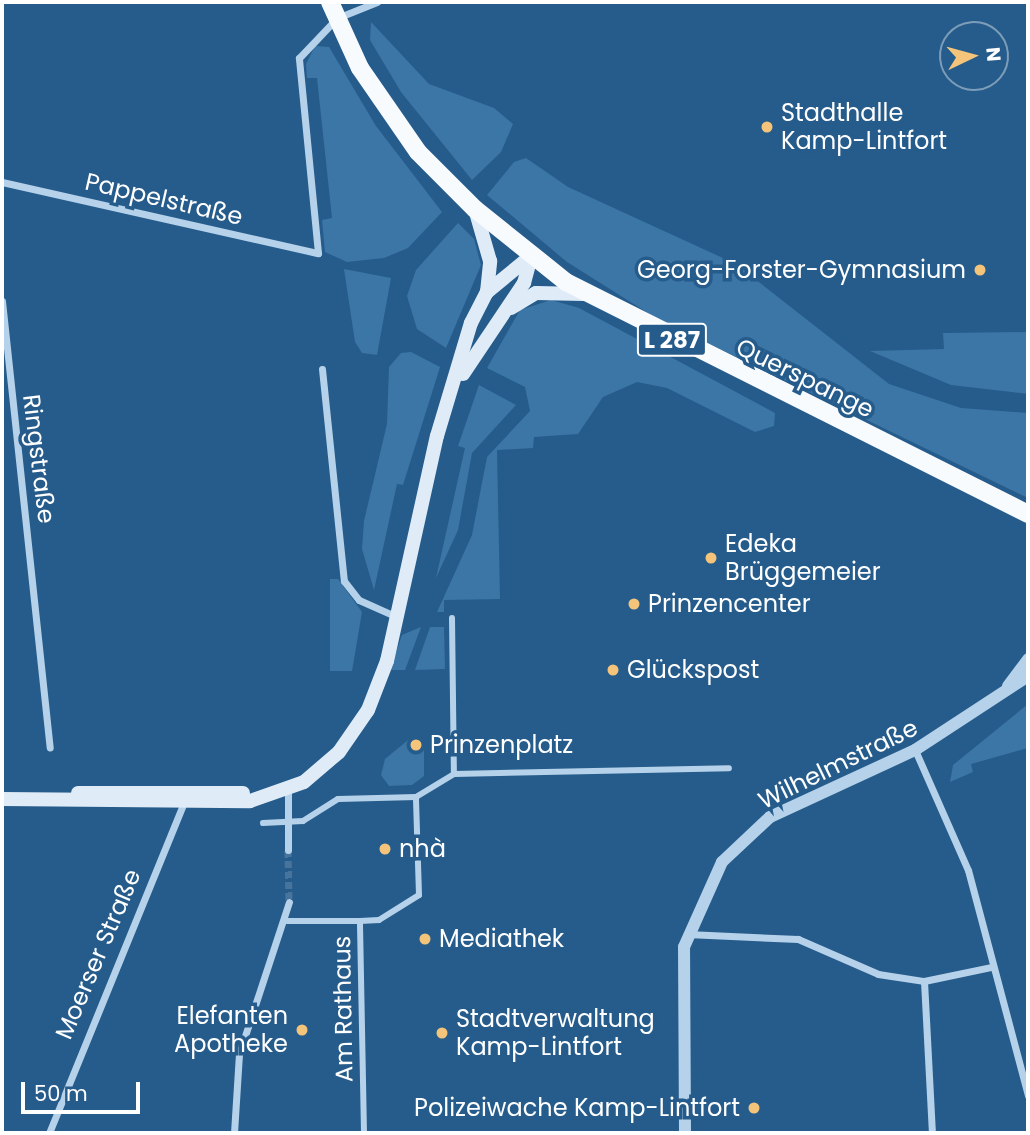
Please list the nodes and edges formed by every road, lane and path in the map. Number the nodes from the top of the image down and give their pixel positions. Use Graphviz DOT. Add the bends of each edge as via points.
graph roads {
  1 [pos="377,2"];
  2 [pos="334,10"];
  3 [pos="2,182"];
  4 [pos="475,209"];
  5 [pos="531,257"];
  6 [pos="487,292"];
  7 [pos="584,294"];
  8 [pos="2,301"];
  9 [pos="504,313"];
  10 [pos="322,369"];
  11 [pos="458,381"];
  12 [pos="1028,513"];
  13 [pos="396,616"];
  14 [pos="452,618"];
  15 [pos="1028,659"];
  16 [pos="1028,676"];
  17 [pos="1002,695"];
  18 [pos="50,747"];
  19 [pos="915,750"];
  20 [pos="729,768"];
  21 [pos="454,774"];
  22 [pos="290,785"];
  23 [pos="185,797"];
  24 [pos="416,797"];
  25 [pos="2,799"];
  26 [pos="287,822"];
  27 [pos="263,823"];
  28 [pos="288,850"];
  29 [pos="289,902"];
  30 [pos="287,921"];
  31 [pos="360,921"];
  32 [pos="687,934"];
  33 [pos="991,967"];
  34 [pos="924,981"];
  35 [pos="1028,1096"];
  36 [pos="49,1133"];
  37 [pos="234,1133"];
  38 [pos="365,1133"];
  39 [pos="685,1133"];
  40 [pos="932,1133"];
  1 -- 2 [label="street"];
  2 -- 3 [label="street, Pappelstraße" via="299,58 318,253"];
  2 -- 4 [label="main road, L 287" via="384,107"];
  4 -- 5 [label="main road, L 287"];
  4 -- 6 [label="main road" via="490,261"];
  5 -- 6 [label="main road"];
  5 -- 7 [label="main road, Querspange / L 287"];
  5 -- 9 [label="main road" via="524,283"];
  6 -- 11 [label="main road" via="471,323"];
  7 -- 9 [label="main road" via="536,293"];
  7 -- 12 [label="main road, Querspange / L 287"];
  8 -- 18 [label="street, Ringstraße"];
  9 -- 11 [label="main road"];
  10 -- 13 [label="street" via="344,581 359,600"];
  11 -- 13 [label="main road" via="424,484"];
  13 -- 22 [label="main road" via="387,661 360,723 321,770"];
  14 -- 21 [label="street"];
  15 -- 17 [label="street, Wilhelmstraße"];
  16 -- 17 [label="street, Wilhelmstraße"];
  17 -- 19 [label="street, Wilhelmstraße"];
  19 -- 32 [label="street, Wilhelmstraße" via="805,799 753,831 715,873"];
  19 -- 33 [label="street" via="968,870"];
  20 -- 21 [label="street"];
  21 -- 24 [label="street"];
  22 -- 23 [label="main road" via="250,802"];
  22 -- 26 [label="street"];
  23 -- 25 [label="main road"];
  23 -- 36 [label="street, Moerser Straße"];
  24 -- 26 [label="street" via="338,799 303,821"];
  24 -- 31 [label="street, Am Rathaus" via="419,895 379,920"];
  26 -- 27 [label="street"];
  26 -- 28 [label="street"];
  29 -- 30 [label="street"];
  30 -- 31 [label="street"];
  30 -- 37 [label="street" via="239,1054"];
  31 -- 38 [label="street, Am Rathaus"];
  32 -- 34 [label="street" via="798,940 878,974"];
  32 -- 39 [label="street, Wilhelmstraße"];
  33 -- 34 [label="street"];
  33 -- 35 [label="street"];
  34 -- 40 [label="street"];
}
